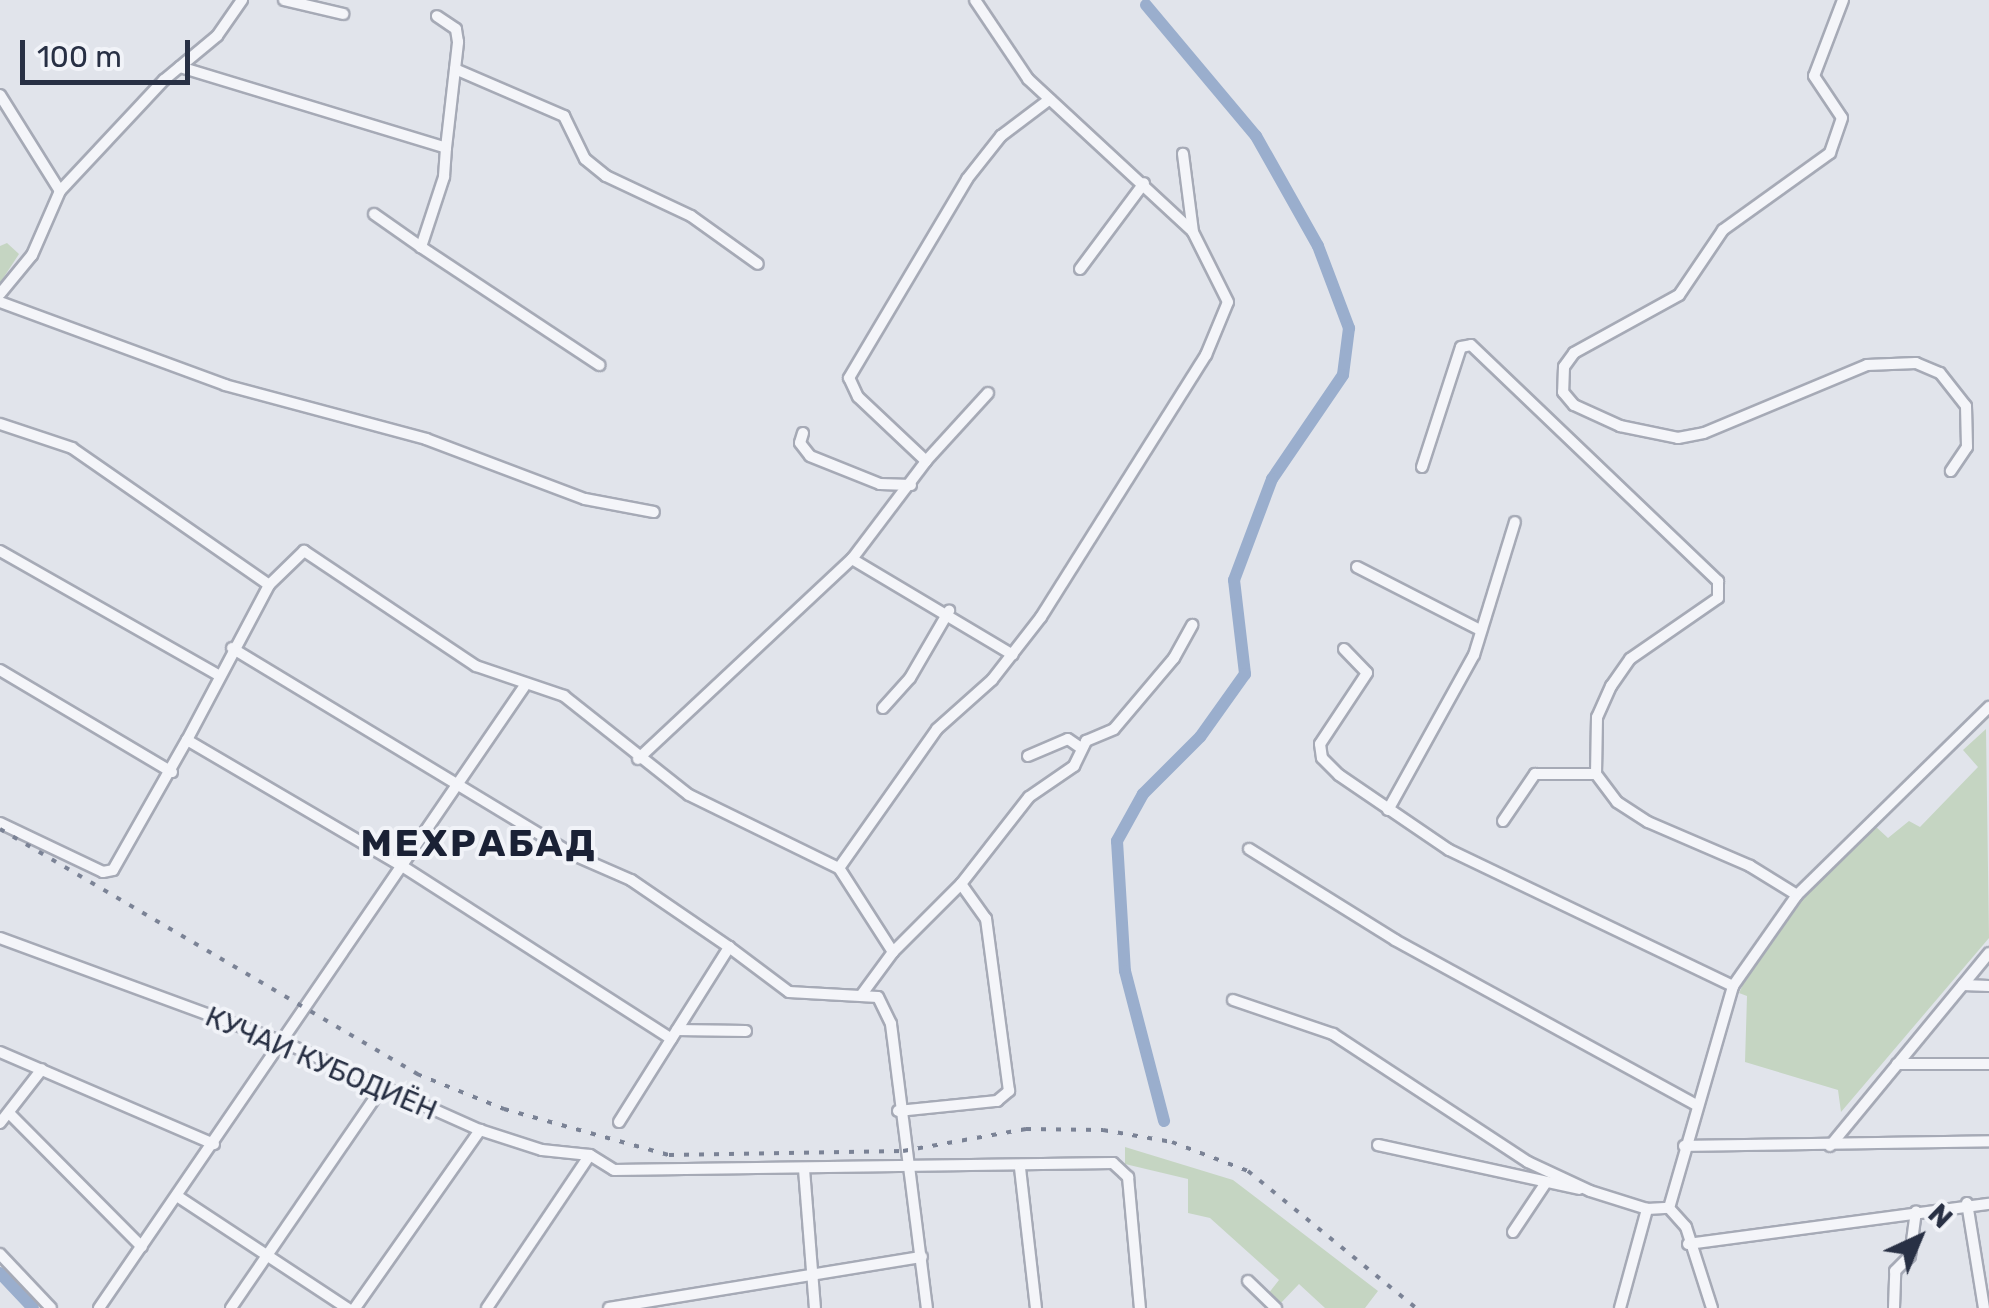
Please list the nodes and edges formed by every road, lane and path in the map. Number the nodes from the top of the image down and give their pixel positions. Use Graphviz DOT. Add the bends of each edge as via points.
graph roads {
  1 [pos="242,0"];
  2 [pos="284,0"];
  3 [pos="975,0"];
  4 [pos="1843,0"];
  5 [pos="343,14"];
  6 [pos="436,16"];
  7 [pos="180,66"];
  8 [pos="456,70"];
  9 [pos="0,95"];
  10 [pos="1050,99"];
  11 [pos="446,148"];
  12 [pos="1183,154"];
  13 [pos="1144,183"];
  14 [pos="60,190"];
  15 [pos="374,214"];
  16 [pos="1193,232"];
  17 [pos="421,248"];
  18 [pos="758,264"];
  19 [pos="1080,269"];
  20 [pos="0,298"];
  21 [pos="599,364"];
  22 [pos="988,394"];
  23 [pos="0,424"];
  24 [pos="803,433"];
  25 [pos="926,461"];
  26 [pos="1422,467"];
  27 [pos="1951,472"];
  28 [pos="911,485"];
  29 [pos="654,512"];
  30 [pos="1514,522"];
  31 [pos="0,551"];
  32 [pos="852,559"];
  33 [pos="1358,567"];
  34 [pos="269,585"];
  35 [pos="948,611"];
  36 [pos="1192,625"];
  37 [pos="1480,630"];
  38 [pos="232,648"];
  39 [pos="1344,650"];
  40 [pos="1014,655"];
  41 [pos="0,670"];
  42 [pos="218,675"];
  43 [pos="526,684"];
  44 [pos="883,708"];
  45 [pos="1989,708"];
  46 [pos="187,740"];
  47 [pos="1081,748"];
  48 [pos="1028,756"];
  49 [pos="638,759"];
  50 [pos="172,772"];
  51 [pos="1596,774"];
  52 [pos="458,781"];
  53 [pos="1388,810"];
  54 [pos="1503,821"];
  55 [pos="0,823"];
  56 [pos="1249,850"];
  57 [pos="402,866"];
  58 [pos="839,868"];
  59 [pos="960,884"];
  60 [pos="1796,895"];
  61 [pos="0,938"];
  62 [pos="728,947"];
  63 [pos="893,952"];
  64 [pos="1989,953"];
  65 [pos="1963,984"];
  66 [pos="1733,986"];
  67 [pos="1989,986"];
  68 [pos="862,994"];
  69 [pos="1234,1000"];
  70 [pos="746,1031"];
  71 [pos="674,1035"];
  72 [pos="283,1042"];
  73 [pos="0,1052"];
  74 [pos="1897,1064"];
  75 [pos="1989,1064"];
  76 [pos="42,1069"];
  77 [pos="381,1088"];
  78 [pos="1696,1105"];
  79 [pos="898,1111"];
  80 [pos="10,1114"];
  81 [pos="619,1122"];
  82 [pos="0,1124"];
  83 [pos="480,1130"];
  84 [pos="1989,1141"];
  85 [pos="214,1144"];
  86 [pos="1378,1145"];
  87 [pos="1684,1146"];
  88 [pos="1830,1146"];
  89 [pos="590,1155"];
  90 [pos="906,1167"];
  91 [pos="1020,1168"];
  92 [pos="804,1169"];
  93 [pos="1544,1184"];
  94 [pos="1590,1191"];
  95 [pos="178,1196"];
  96 [pos="1968,1203"];
  97 [pos="1989,1204"];
  98 [pos="1668,1208"];
  99 [pos="1647,1209"];
  100 [pos="1916,1211"];
  101 [pos="1513,1232"];
  102 [pos="1688,1244"];
  103 [pos="142,1247"];
  104 [pos="0,1254"];
  105 [pos="268,1256"];
  106 [pos="922,1258"];
  107 [pos="810,1272"];
  108 [pos="1248,1280"];
  109 [pos="51,1308"];
  110 [pos="99,1308"];
  111 [pos="231,1308"];
  112 [pos="347,1308"];
  113 [pos="356,1308"];
  114 [pos="487,1308"];
  115 [pos="609,1308"];
  116 [pos="815,1308"];
  117 [pos="927,1308"];
  118 [pos="1036,1308"];
  119 [pos="1140,1308"];
  120 [pos="1276,1308"];
  121 [pos="1620,1308"];
  122 [pos="1712,1308"];
  123 [pos="1894,1308"];
  124 [pos="1984,1308"];
  1 -- 7 [label="street" via="217,36"];
  2 -- 5 [label="street"];
  3 -- 10 [label="street" via="995,40"];
  4 -- 27 [label="street" via="1814,76 1842,118 1830,154 1723,230 1680,295 1574,353 1564,367 1563,392 1574,405 1620,426 1678,438 1867,365 1916,363 1940,373 1966,406 1967,447"];
  6 -- 8 [label="street" via="456,29"];
  7 -- 11 [label="street"];
  7 -- 14 [label="street"];
  8 -- 11 [label="street"];
  8 -- 18 [label="street" via="564,116 585,160 678,208"];
  9 -- 14 [label="street"];
  10 -- 13 [label="street"];
  10 -- 25 [label="street" via="1002,136 968,179 849,378 858,396"];
  11 -- 17 [label="street"];
  12 -- 16 [label="street"];
  13 -- 16 [label="street"];
  13 -- 19 [label="street"];
  14 -- 20 [label="street" via="32,255"];
  15 -- 17 [label="street"];
  16 -- 40 [label="street" via="1228,302 1220,326 1147,455"];
  17 -- 21 [label="street"];
  20 -- 29 [label="street" via="225,385 426,439 585,499"];
  22 -- 25 [label="street"];
  23 -- 34 [label="street" via="84,455"];
  24 -- 28 [label="street" via="800,442 810,456 880,484"];
  25 -- 28 [label="street"];
  26 -- 51 [label="street" via="1461,347 1472,344 1718,581 1718,598 1630,660 1611,686 1597,717"];
  28 -- 32 [label="street"];
  30 -- 37 [label="street"];
  31 -- 42 [label="street"];
  32 -- 35 [label="street"];
  32 -- 49 [label="street"];
  33 -- 37 [label="street"];
  34 -- 38 [label="street"];
  34 -- 43 [label="street" via="304,552 476,666"];
  35 -- 40 [label="street"];
  35 -- 44 [label="street" via="910,678"];
  36 -- 47 [label="street" via="1174,658 1114,729"];
  37 -- 53 [label="street" via="1448,710"];
  38 -- 42 [label="street"];
  38 -- 52 [label="street"];
  39 -- 53 [label="street" via="1367,673 1324,735 1322,758"];
  40 -- 58 [label="street" via="937,728"];
  41 -- 50 [label="street"];
  42 -- 46 [label="street"];
  43 -- 49 [label="street" via="564,696"];
  43 -- 52 [label="street"];
  45 -- 60 [label="street"];
  46 -- 50 [label="street"];
  46 -- 57 [label="street"];
  47 -- 48 [label="street" via="1068,739"];
  47 -- 59 [label="street" via="1078,762 1016,810"];
  49 -- 58 [label="street" via="688,796"];
  50 -- 55 [label="street" via="118,866 103,872"];
  51 -- 54 [label="street" via="1535,774"];
  51 -- 60 [label="street" via="1618,802 1648,822 1750,866"];
  52 -- 57 [label="street"];
  52 -- 62 [label="street" via="576,856 631,880"];
  53 -- 66 [label="street" via="1449,850"];
  56 -- 78 [label="street" via="1395,940"];
  57 -- 71 [label="street"];
  57 -- 72 [label="street"];
  58 -- 63 [label="street"];
  59 -- 63 [label="street"];
  59 -- 79 [label="street" via="986,919 1010,1091 996,1100"];
  60 -- 66 [label="street"];
  61 -- 72 [label="street, КУЧАИ КУБОДИЁН"];
  62 -- 68 [label="street" via="789,992"];
  62 -- 71 [label="street"];
  63 -- 68 [label="street"];
  64 -- 65 [label="street"];
  65 -- 67 [label="street"];
  65 -- 74 [label="street"];
  66 -- 78 [label="street"];
  68 -- 79 [label="street" via="878,997 888,1010"];
  69 -- 94 [label="street" via="1332,1034 1528,1162"];
  70 -- 71 [label="street"];
  71 -- 81 [label="street"];
  72 -- 77 [label="street, КУЧАИ КУБОДИЁН"];
  72 -- 85 [label="street"];
  73 -- 76 [label="street"];
  74 -- 75 [label="street"];
  74 -- 88 [label="street"];
  76 -- 80 [label="street"];
  76 -- 85 [label="street"];
  77 -- 83 [label="street, КУЧАИ КУБОДИЁН"];
  77 -- 105 [label="street"];
  78 -- 87 [label="street"];
  79 -- 90 [label="street"];
  80 -- 82 [label="street"];
  80 -- 103 [label="street"];
  83 -- 89 [label="street, КУЧАИ КУБОДИЁН" via="542,1150"];
  83 -- 113 [label="street"];
  84 -- 88 [label="street"];
  85 -- 95 [label="street"];
  86 -- 93 [label="street"];
  87 -- 88 [label="street"];
  87 -- 98 [label="street"];
  89 -- 92 [label="street, КУЧАИ КУБОДИЁН" via="614,1170"];
  89 -- 114 [label="street"];
  90 -- 91 [label="street, КУЧАИ КУБОДИЁН"];
  90 -- 92 [label="street, КУЧАИ КУБОДИЁН"];
  90 -- 106 [label="street"];
  91 -- 118 [label="street"];
  91 -- 119 [label="street, КУЧАИ КУБОДИЁН" via="1116,1164 1128,1176"];
  92 -- 107 [label="street"];
  93 -- 94 [label="street"];
  93 -- 101 [label="street"];
  94 -- 99 [label="street"];
  95 -- 103 [label="street"];
  95 -- 105 [label="street"];
  96 -- 97 [label="street"];
  96 -- 100 [label="street"];
  96 -- 124 [label="street"];
  98 -- 99 [label="street"];
  98 -- 102 [label="street" via="1686,1227"];
  99 -- 121 [label="street"];
  100 -- 102 [label="street"];
  100 -- 123 [label="street" via="1910,1256 1895,1272"];
  102 -- 122 [label="street"];
  103 -- 110 [label="street"];
  104 -- 109 [label="street"];
  105 -- 111 [label="street"];
  105 -- 112 [label="street"];
  106 -- 107 [label="street"];
  106 -- 117 [label="street"];
  107 -- 115 [label="street"];
  107 -- 116 [label="street"];
  108 -- 120 [label="street"];
}
